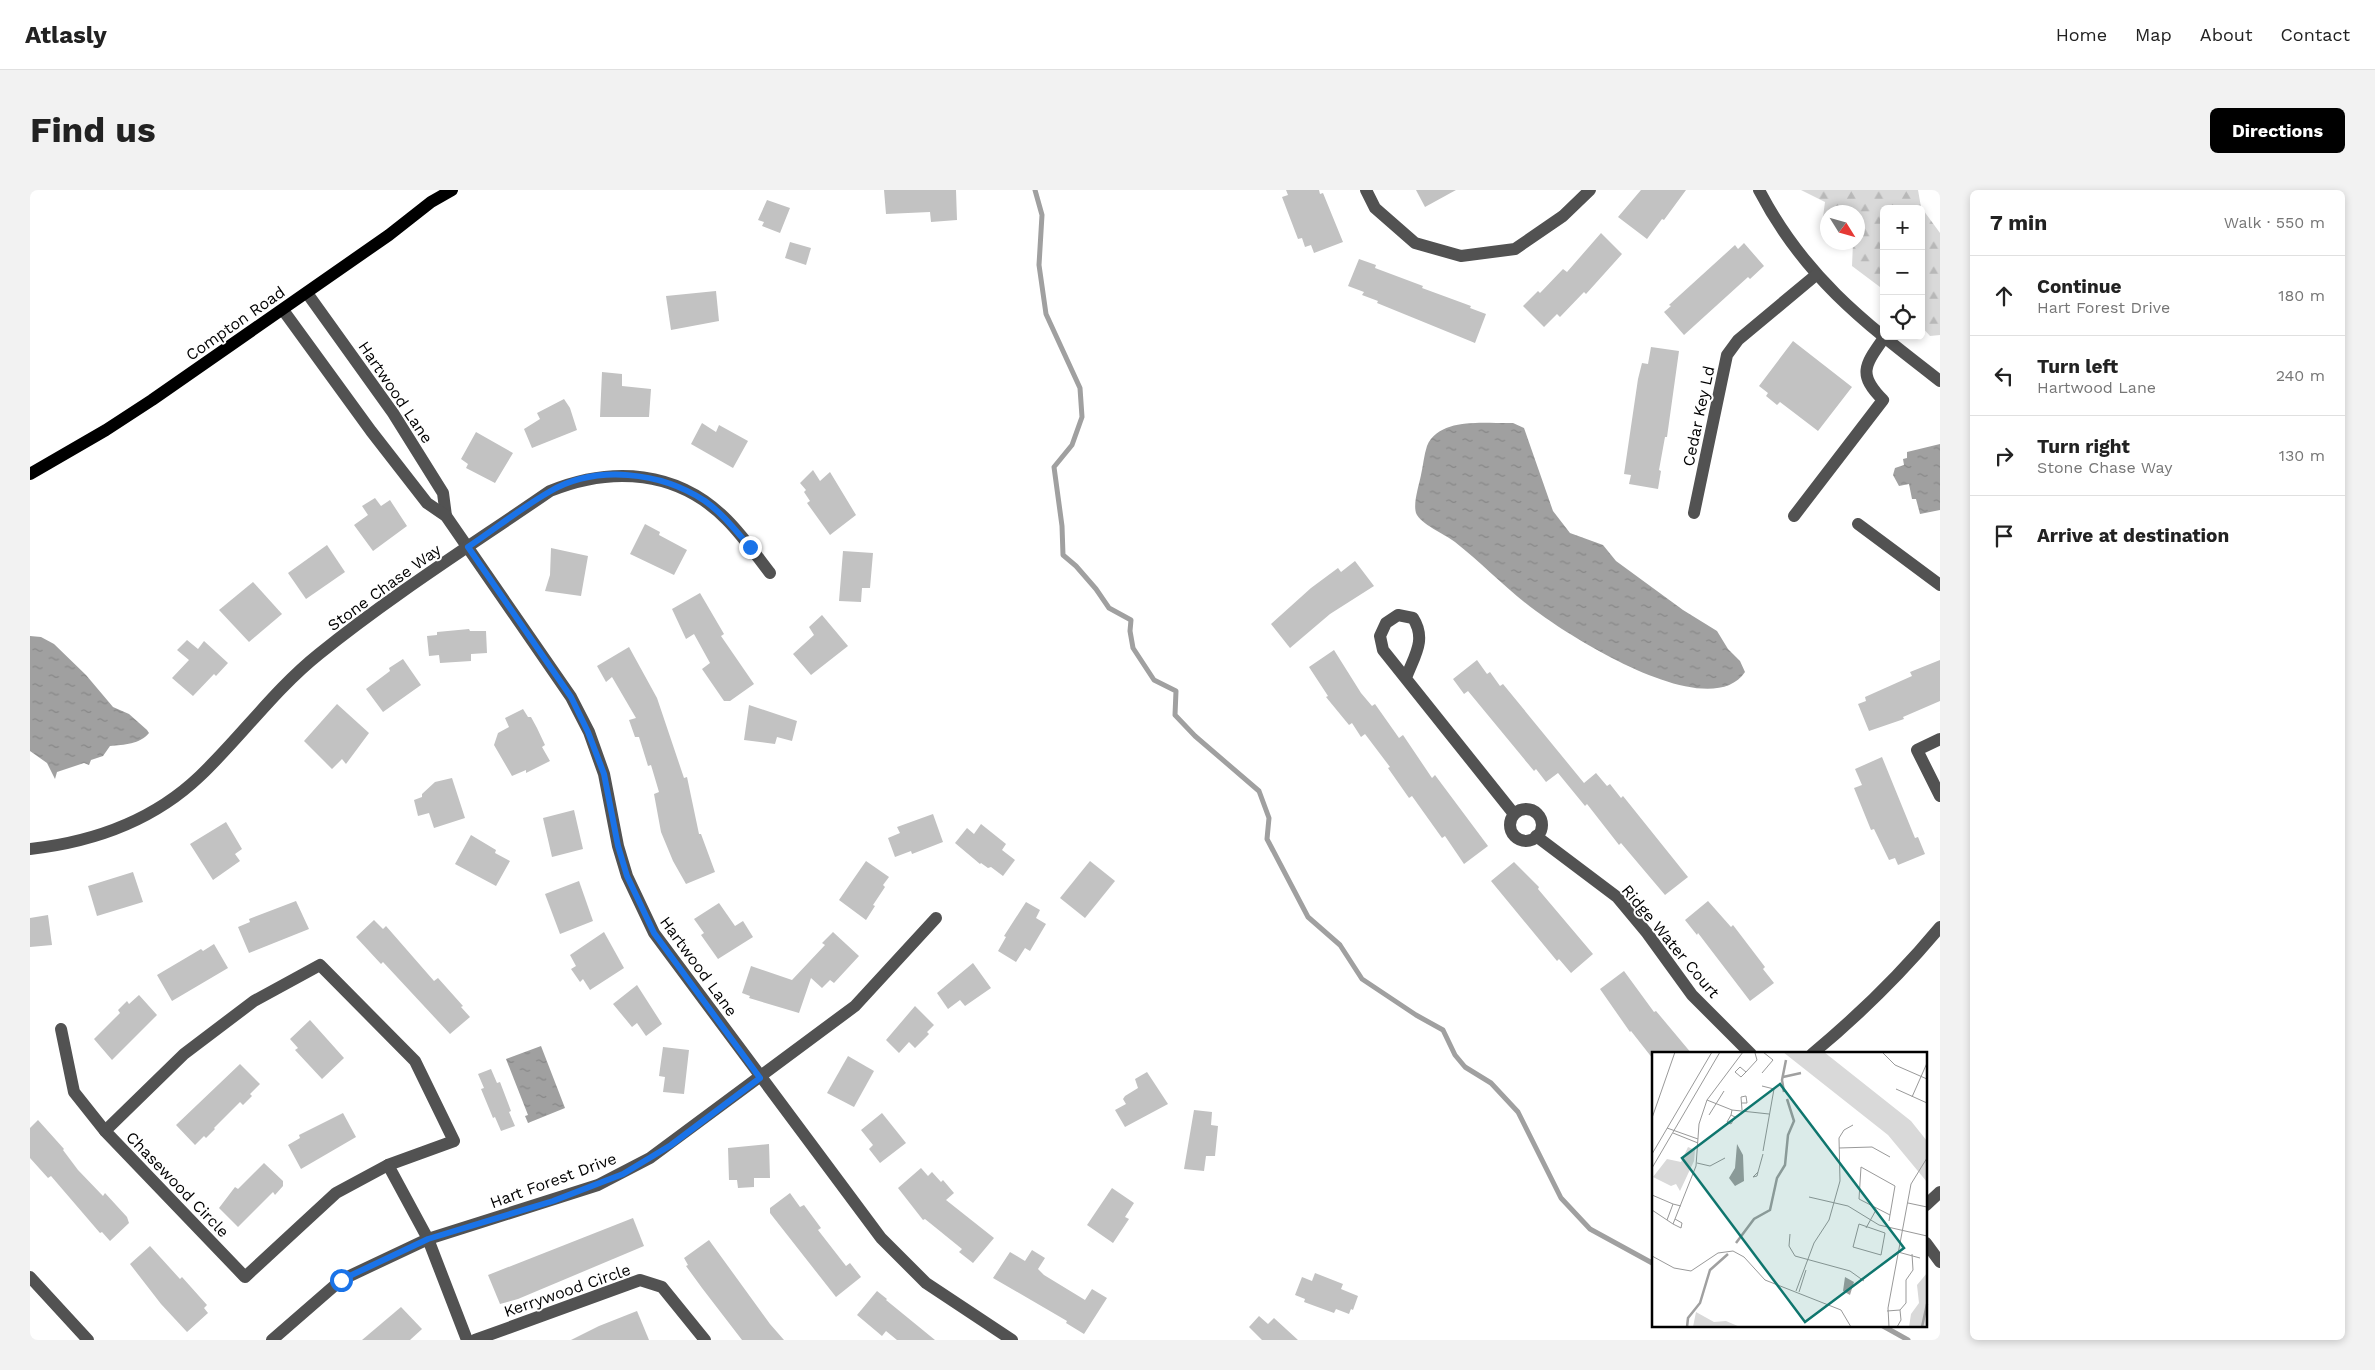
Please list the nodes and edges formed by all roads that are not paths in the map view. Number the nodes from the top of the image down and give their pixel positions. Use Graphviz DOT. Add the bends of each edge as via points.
graph roads {
  1 [pos="452,190"];
  2 [pos="1366,190"];
  3 [pos="1590,190"];
  4 [pos="1760,190"];
  5 [pos="1816,275"];
  6 [pos="307,293"];
  7 [pos="283,310"];
  8 [pos="1880,335"];
  9 [pos="1883,340"];
  10 [pos="1887,340"];
  11 [pos="1940,381"];
  12 [pos="30,474"];
  13 [pos="1694,513"];
  14 [pos="446,516"];
  15 [pos="1794,516"];
  16 [pos="1858,524"];
  17 [pos="468,547"];
  18 [pos="770,573"];
  19 [pos="1940,585"];
  20 [pos="1406,678"];
  21 [pos="1940,739"];
  22 [pos="1940,796"];
  23 [pos="1514,814"];
  24 [pos="1536,836"];
  25 [pos="30,849"];
  26 [pos="936,918"];
  27 [pos="1940,927"];
  28 [pos="61,1029"];
  29 [pos="1748,1052"];
  30 [pos="1814,1052"];
  31 [pos="760,1078"];
  32 [pos="105,1131"];
  33 [pos="388,1165"];
  34 [pos="1940,1192"];
  35 [pos="1928,1203"];
  36 [pos="428,1239"];
  37 [pos="1928,1246"];
  38 [pos="1940,1262"];
  39 [pos="30,1277"];
  40 [pos="88,1340"];
  41 [pos="272,1340"];
  42 [pos="467,1340"];
  43 [pos="475,1340"];
  44 [pos="705,1340"];
  45 [pos="1012,1340"];
  1 -- 6 [label="main road, Compton Road"];
  2 -- 3 [label="street" via="1375,208 1415,243 1461,256 1515,249 1563,216"];
  4 -- 5 [label="street" via="1780,228"];
  5 -- 8 [label="street"];
  5 -- 13 [label="street, Cedar Key Ld" via="1738,340 1727,355"];
  6 -- 7 [label="main road, Compton Road"];
  6 -- 14 [label="street, Hartwood Lane" via="393,413 443,493"];
  7 -- 12 [label="main road, Compton Road" via="106,430"];
  7 -- 14 [label="street, Hartwood Lane" via="427,503"];
  9 -- 15 [label="street" via="1870,357 1865,373 1883,400"];
  10 -- 11 [label="street"];
  14 -- 17 [label="street, Hartwood Lane"];
  16 -- 19 [label="street"];
  17 -- 18 [label="street, Stone Chase Way" via="550,491 594,477 631,475 670,484 705,502 726,519"];
  17 -- 25 [label="street, Stone Chase Way" via="317,655 178,795 128,824 97,836"];
  17 -- 31 [label="street, Hartwood Lane" via="571,697 588,732 604,774 627,876 654,933"];
  20 -- 20 [label="street" via="1383,650 1380,636 1386,623 1398,615 1413,618 1420,630 1420,643"];
  20 -- 23 [label="street"];
  21 -- 22 [label="street" via="1917,750"];
  23 -- 24 [label="street" via="1510,829 1514,836 1529,840"];
  23 -- 24 [label="street" via="1521,809 1537,813 1541,829"];
  24 -- 29 [label="street, Ridge Water Court" via="1617,897 1692,995"];
  26 -- 31 [label="street, Hart Forest Drive" via="855,1006"];
  27 -- 30 [label="street" via="1856,1017"];
  28 -- 32 [label="street" via="74,1092"];
  31 -- 36 [label="street, Hart Forest Drive" via="671,1145 623,1174 553,1201"];
  31 -- 45 [label="street, Hartwood Lane" via="900,1258 946,1297"];
  32 -- 33 [label="street, Chasewood Circle" via="245,1277 336,1193"];
  32 -- 33 [label="street, Chasewood Circle" via="184,1054 254,1001 320,966 414,1061 454,1141"];
  33 -- 36 [label="street"];
  34 -- 35 [label="street"];
  36 -- 41 [label="street, Hart Forest Drive" via="341,1280"];
  36 -- 42 [label="street"];
  37 -- 38 [label="street"];
  39 -- 40 [label="street"];
  43 -- 44 [label="street, Kerrywood Circle" via="640,1280 662,1287"];
}
